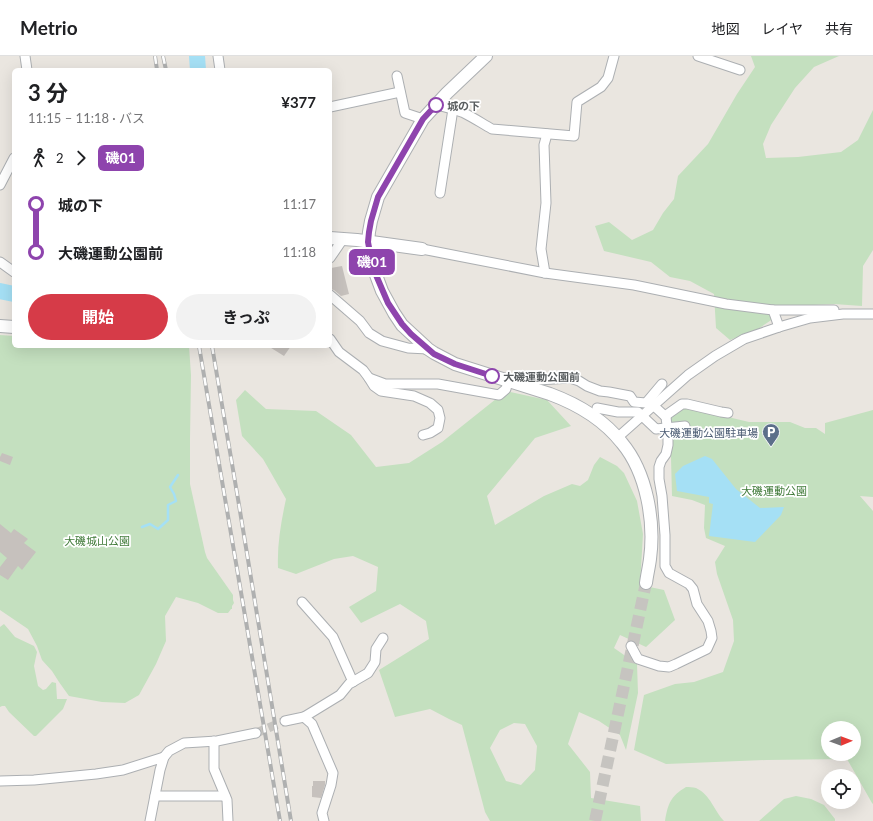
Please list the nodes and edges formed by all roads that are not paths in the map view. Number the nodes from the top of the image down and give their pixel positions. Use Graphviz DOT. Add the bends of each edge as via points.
graph roads {
  1 [pos="25,56"];
  2 [pos="218,56"];
  3 [pos="486,56"];
  4 [pos="614,56"];
  5 [pos="698,56"];
  6 [pos="27,68"];
  7 [pos="220,68"];
  8 [pos="740,70"];
  9 [pos="397,76"];
  10 [pos="400,92"];
  11 [pos="436,105"];
  12 [pos="332,107"];
  13 [pos="454,109"];
  14 [pos="423,119"];
  15 [pos="547,134"];
  16 [pos="12,162"];
  17 [pos="0,185"];
  18 [pos="440,192"];
  19 [pos="332,238"];
  20 [pos="343,239"];
  21 [pos="368,242"];
  22 [pos="422,249"];
  23 [pos="332,255"];
  24 [pos="0,262"];
  25 [pos="12,271"];
  26 [pos="545,273"];
  27 [pos="332,297"];
  28 [pos="773,310"];
  29 [pos="843,314"];
  30 [pos="873,314"];
  31 [pos="0,326"];
  32 [pos="12,327"];
  33 [pos="779,327"];
  34 [pos="332,342"];
  35 [pos="428,349"];
  36 [pos="369,378"];
  37 [pos="508,381"];
  38 [pos="662,384"];
  39 [pos="528,387"];
  40 [pos="654,406"];
  41 [pos="597,408"];
  42 [pos="728,413"];
  43 [pos="642,416"];
  44 [pos="665,416"];
  45 [pos="685,426"];
  46 [pos="667,428"];
  47 [pos="423,435"];
  48 [pos="617,438"];
  49 [pos="646,583"];
  50 [pos="302,602"];
  51 [pos="383,638"];
  52 [pos="631,646"];
  53 [pos="353,682"];
  54 [pos="304,717"];
  55 [pos="285,721"];
  56 [pos="256,733"];
  57 [pos="214,741"];
  58 [pos="164,757"];
  59 [pos="0,781"];
  60 [pos="155,796"];
  61 [pos="225,796"];
  62 [pos="150,821"];
  63 [pos="228,821"];
  64 [pos="324,821"];
  1 -- 6 [label="street"];
  2 -- 7 [label="street"];
  3 -- 11 [label="street"];
  4 -- 15 [label="street" via="608,78 577,102 574,136"];
  5 -- 8 [label="street"];
  9 -- 10 [label="street"];
  10 -- 12 [label="street"];
  10 -- 14 [label="street" via="405,113"];
  11 -- 13 [label="street"];
  11 -- 14 [label="street"];
  13 -- 15 [label="street" via="492,129"];
  13 -- 18 [label="street"];
  14 -- 21 [label="street" via="378,197"];
  15 -- 26 [label="street" via="544,145 546,203 541,249"];
  16 -- 17 [label="street"];
  19 -- 20 [label="street"];
  20 -- 21 [label="street"];
  20 -- 23 [label="street"];
  21 -- 22 [label="street"];
  21 -- 35 [label="street" via="376,275 388,303 402,324"];
  22 -- 26 [label="street"];
  24 -- 25 [label="street"];
  26 -- 28 [label="street" via="634,285 726,304"];
  27 -- 35 [label="street" via="360,321 369,334 382,341 408,348"];
  28 -- 29 [label="street" via="832,310"];
  28 -- 33 [label="street"];
  29 -- 30 [label="street"];
  29 -- 33 [label="street" via="810,318"];
  31 -- 32 [label="street"];
  33 -- 40 [label="street" via="744,339 715,356 688,375"];
  34 -- 36 [label="street" via="339,352 363,370"];
  35 -- 37 [label="street" via="455,364"];
  36 -- 37 [label="street" via="385,384 438,384 499,395 506,389"];
  36 -- 47 [label="street" via="381,391 414,396 438,410 438,428"];
  37 -- 39 [label="street"];
  38 -- 39 [label="street" via="646,403 634,402 630,396 600,391 570,378 538,380"];
  39 -- 48 [label="street" via="575,405 598,420"];
  40 -- 43 [label="street"];
  40 -- 44 [label="street"];
  41 -- 43 [label="street" via="638,412"];
  42 -- 44 [label="street" via="682,404"];
  43 -- 46 [label="street" via="656,429"];
  43 -- 48 [label="street"];
  44 -- 46 [label="street"];
  45 -- 46 [label="street"];
  46 -- 52 [label="street" via="668,445 659,467 666,535 665,566 669,573 693,589 697,604 708,621 712,638 707,648 669,667 638,659"];
  48 -- 49 [label="street" via="635,463 647,497 651,537"];
  50 -- 53 [label="street" via="333,637"];
  51 -- 53 [label="street" via="376,649 375,662 368,673"];
  53 -- 54 [label="street" via="340,695"];
  54 -- 55 [label="street"];
  54 -- 64 [label="street" via="312,724 333,773 322,813"];
  56 -- 57 [label="street"];
  57 -- 58 [label="street" via="184,744 169,751"];
  57 -- 61 [label="street" via="214,769"];
  58 -- 59 [label="street" via="123,770 34,780"];
  58 -- 60 [label="street"];
  60 -- 61 [label="street"];
  60 -- 62 [label="street"];
  61 -- 63 [label="street"];
}
